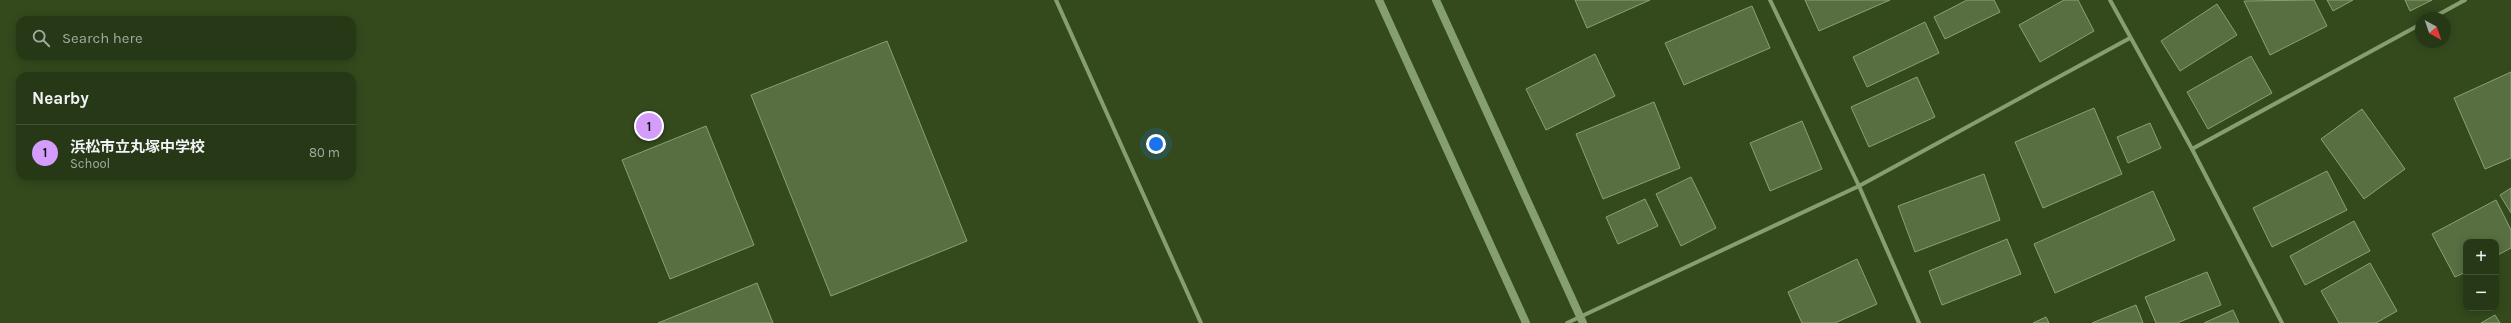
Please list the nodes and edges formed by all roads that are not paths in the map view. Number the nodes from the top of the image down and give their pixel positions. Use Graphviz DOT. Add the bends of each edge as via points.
graph roads {
  1 [pos="1056,0"];
  2 [pos="1379,0"];
  3 [pos="1436,0"];
  4 [pos="1770,0"];
  5 [pos="2110,0"];
  6 [pos="2465,0"];
  7 [pos="2443,12"];
  8 [pos="2415,27"];
  9 [pos="2130,38"];
  10 [pos="2192,149"];
  11 [pos="1859,186"];
  12 [pos="1582,320"];
  13 [pos="1201,323"];
  14 [pos="1526,323"];
  15 [pos="1567,323"];
  16 [pos="1919,323"];
  17 [pos="2282,323"];
  1 -- 13 [label="street"];
  2 -- 14 [label="street"];
  3 -- 12 [label="street"];
  4 -- 11 [label="street"];
  5 -- 9 [label="street"];
  6 -- 7 [label="street"];
  8 -- 10 [label="street"];
  9 -- 10 [label="street"];
  9 -- 11 [label="street"];
  10 -- 17 [label="street"];
  11 -- 12 [label="street"];
  11 -- 16 [label="street"];
  12 -- 15 [label="street"];
}
